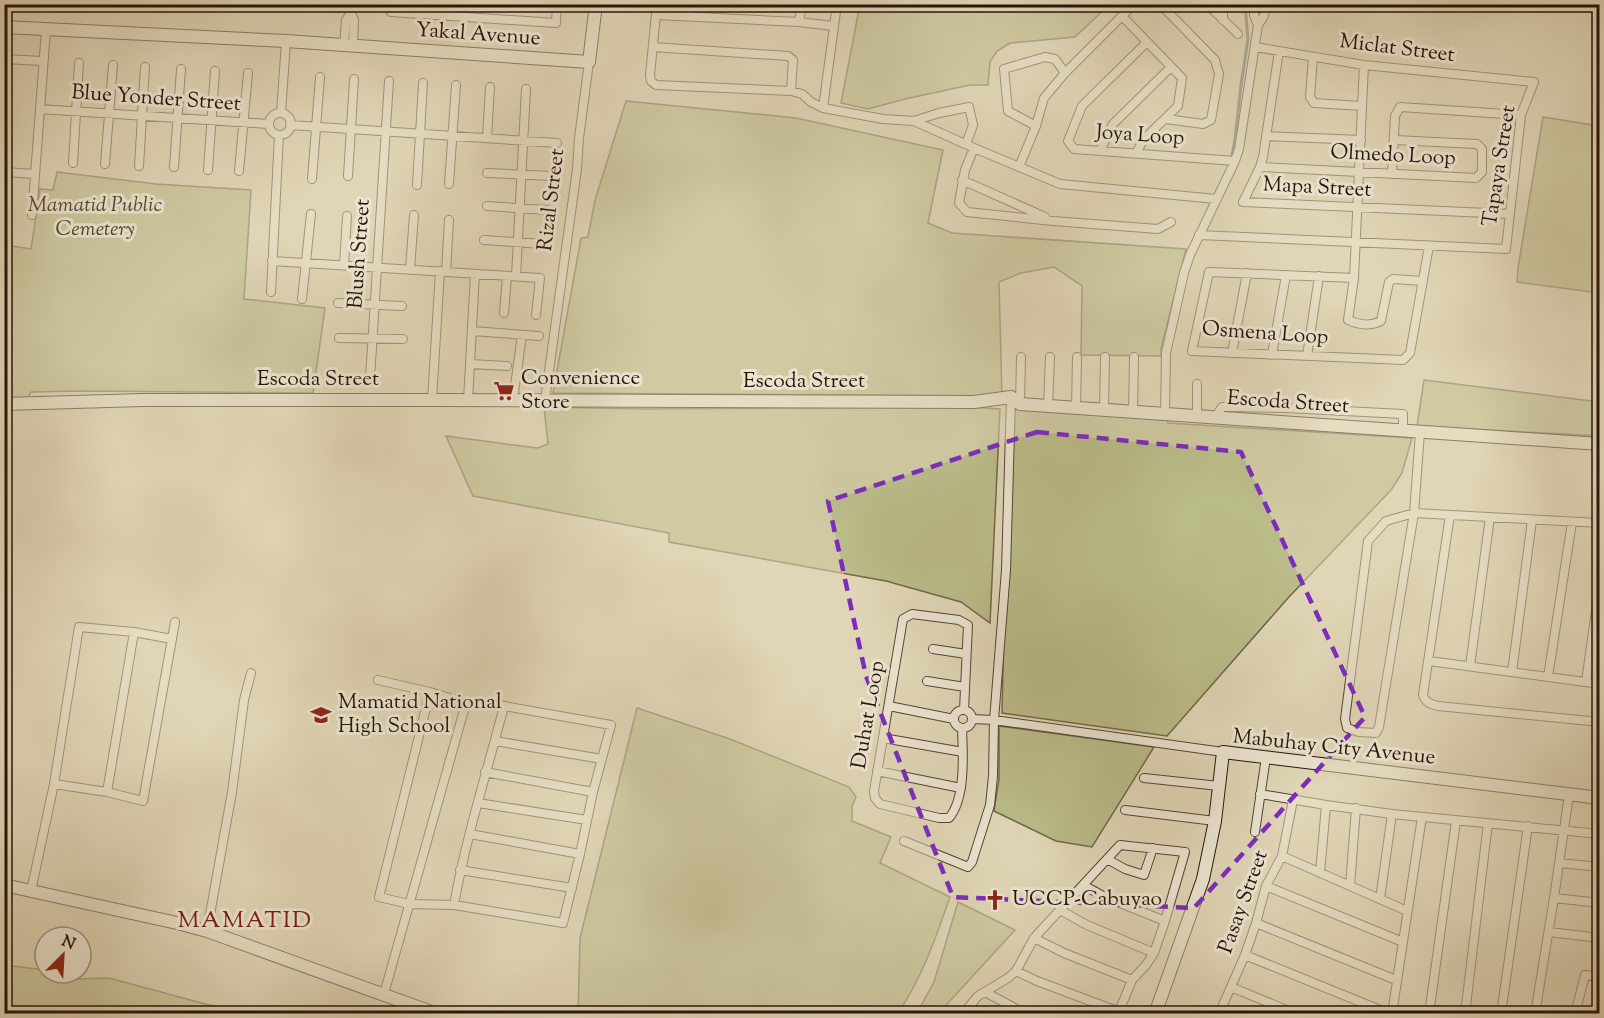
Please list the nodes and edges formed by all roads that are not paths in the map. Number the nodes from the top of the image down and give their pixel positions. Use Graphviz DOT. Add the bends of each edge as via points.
graph roads {
  1 [pos="389,4"];
  2 [pos="558,4"];
  3 [pos="596,4"];
  4 [pos="657,4"];
  5 [pos="691,4"];
  6 [pos="802,4"];
  7 [pos="837,4"];
  8 [pos="1134,4"];
  9 [pos="1160,4"];
  10 [pos="1207,4"];
  11 [pos="1222,4"];
  12 [pos="1255,4"];
  13 [pos="1266,4"];
  14 [pos="351,9"];
  15 [pos="421,9"];
  16 [pos="657,15"];
  17 [pos="689,16"];
  18 [pos="1122,16"];
  19 [pos="1223,20"];
  20 [pos="799,21"];
  21 [pos="1258,25"];
  22 [pos="833,26"];
  23 [pos="4,27"];
  24 [pos="46,30"];
  25 [pos="1238,34"];
  26 [pos="286,41"];
  27 [pos="1147,42"];
  28 [pos="349,45"];
  29 [pos="1255,46"];
  30 [pos="653,47"];
  31 [pos="1279,51"];
  32 [pos="1313,57"];
  33 [pos="6,59"];
  34 [pos="43,61"];
  35 [pos="589,62"];
  36 [pos="79,63"];
  37 [pos="112,65"];
  38 [pos="1364,65"];
  39 [pos="146,67"];
  40 [pos="1172,67"];
  41 [pos="182,69"];
  42 [pos="215,71"];
  43 [pos="248,73"];
  44 [pos="1065,73"];
  45 [pos="321,77"];
  46 [pos="354,79"];
  47 [pos="389,81"];
  48 [pos="1534,82"];
  49 [pos="423,83"];
  50 [pos="456,85"];
  51 [pos="490,87"];
  52 [pos="526,89"];
  53 [pos="791,91"];
  54 [pos="5,105"];
  55 [pos="1362,106"];
  56 [pos="823,108"];
  57 [pos="40,109"];
  58 [pos="76,111"];
  59 [pos="281,113"];
  60 [pos="109,114"];
  61 [pos="1521,115"];
  62 [pos="142,116"];
  63 [pos="178,118"];
  64 [pos="1166,119"];
  65 [pos="212,121"];
  66 [pos="914,121"];
  67 [pos="244,123"];
  68 [pos="269,124"];
  69 [pos="291,125"];
  70 [pos="1036,126"];
  71 [pos="316,127"];
  72 [pos="351,129"];
  73 [pos="386,131"];
  74 [pos="420,134"];
  75 [pos="279,135"];
  76 [pos="453,136"];
  77 [pos="1266,136"];
  78 [pos="487,138"];
  79 [pos="1360,140"];
  80 [pos="1394,140"];
  81 [pos="524,141"];
  82 [pos="557,143"];
  83 [pos="970,146"];
  84 [pos="1100,151"];
  85 [pos="1136,153"];
  86 [pos="1235,161"];
  87 [pos="73,163"];
  88 [pos="105,164"];
  89 [pos="139,166"];
  90 [pos="174,167"];
  91 [pos="1260,167"];
  92 [pos="1019,168"];
  93 [pos="208,170"];
  94 [pos="239,171"];
  95 [pos="4,172"];
  96 [pos="1359,172"];
  97 [pos="487,173"];
  98 [pos="35,174"];
  99 [pos="522,174"];
  100 [pos="1392,174"];
  101 [pos="348,176"];
  102 [pos="552,176"];
  103 [pos="312,179"];
  104 [pos="962,180"];
  105 [pos="449,184"];
  106 [pos="417,185"];
  107 [pos="1216,199"];
  108 [pos="487,206"];
  109 [pos="520,208"];
  110 [pos="1357,208"];
  111 [pos="547,210"];
  112 [pos="311,214"];
  113 [pos="1510,214"];
  114 [pos="32,215"];
  115 [pos="414,215"];
  116 [pos="347,216"];
  117 [pos="449,220"];
  118 [pos="1053,221"];
  119 [pos="1171,222"];
  120 [pos="1199,235"];
  121 [pos="484,240"];
  122 [pos="518,242"];
  123 [pos="1356,243"];
  124 [pos="543,244"];
  125 [pos="1429,246"];
  126 [pos="272,261"];
  127 [pos="306,263"];
  128 [pos="344,265"];
  129 [pos="377,267"];
  130 [pos="410,269"];
  131 [pos="443,272"];
  132 [pos="1247,273"];
  133 [pos="475,274"];
  134 [pos="1286,275"];
  135 [pos="512,276"];
  136 [pos="1319,276"];
  137 [pos="1354,278"];
  138 [pos="1423,281"];
  139 [pos="271,292"];
  140 [pos="302,299"];
  141 [pos="338,303"];
  142 [pos="375,305"];
  143 [pos="402,306"];
  144 [pos="504,313"];
  145 [pos="536,315"];
  146 [pos="472,331"];
  147 [pos="522,335"];
  148 [pos="539,336"];
  149 [pos="339,338"];
  150 [pos="373,338"];
  151 [pos="403,339"];
  152 [pos="1232,353"];
  153 [pos="1272,355"];
  154 [pos="1307,356"];
  155 [pos="1021,357"];
  156 [pos="1050,357"];
  157 [pos="1077,357"];
  158 [pos="1105,357"];
  159 [pos="1134,357"];
  160 [pos="470,364"];
  161 [pos="507,366"];
  162 [pos="370,378"];
  163 [pos="1197,384"];
  164 [pos="432,400"];
  165 [pos="468,400"];
  166 [pos="513,400"];
  167 [pos="545,400"];
  168 [pos="1016,400"];
  169 [pos="4,404"];
  170 [pos="1048,406"];
  171 [pos="1076,408"];
  172 [pos="1104,410"];
  173 [pos="1133,412"];
  174 [pos="1165,414"];
  175 [pos="1197,417"];
  176 [pos="1420,432"];
  177 [pos="1599,444"];
  178 [pos="1414,513"];
  179 [pos="1450,515"];
  180 [pos="1490,517"];
  181 [pos="1532,520"];
  182 [pos="1572,522"];
  183 [pos="1599,523"];
  184 [pos="1599,582"];
  185 [pos="175,622"];
  186 [pos="134,632"];
  187 [pos="172,639"];
  188 [pos="933,649"];
  189 [pos="966,654"];
  190 [pos="1429,661"];
  191 [pos="1470,666"];
  192 [pos="1512,672"];
  193 [pos="251,673"];
  194 [pos="1548,677"];
  195 [pos="378,680"];
  196 [pos="927,681"];
  197 [pos="1586,682"];
  198 [pos="1599,684"];
  199 [pos="965,687"];
  200 [pos="429,692"];
  201 [pos="466,702"];
  202 [pos="504,706"];
  203 [pos="889,706"];
  204 [pos="964,710"];
  205 [pos="954,718"];
  206 [pos="972,719"];
  207 [pos="994,720"];
  208 [pos="1599,722"];
  209 [pos="962,728"];
  210 [pos="883,738"];
  211 [pos="495,741"];
  212 [pos="963,752"];
  213 [pos="1223,752"];
  214 [pos="1266,757"];
  215 [pos="602,759"];
  216 [pos="877,771"];
  217 [pos="485,772"];
  218 [pos="1144,778"];
  219 [pos="54,784"];
  220 [pos="1220,786"];
  221 [pos="961,788"];
  222 [pos="107,792"];
  223 [pos="592,792"];
  224 [pos="1260,794"];
  225 [pos="1569,795"];
  226 [pos="1599,798"];
  227 [pos="1293,800"];
  228 [pos="478,803"];
  229 [pos="1326,805"];
  230 [pos="1356,808"];
  231 [pos="1125,810"];
  232 [pos="1392,814"];
  233 [pos="1422,817"];
  234 [pos="587,820"];
  235 [pos="1215,821"];
  236 [pos="1456,821"];
  237 [pos="1488,823"];
  238 [pos="1528,826"];
  239 [pos="1564,830"];
  240 [pos="1255,832"];
  241 [pos="470,834"];
  242 [pos="1599,834"];
  243 [pos="904,841"];
  244 [pos="1153,848"];
  245 [pos="580,854"];
  246 [pos="1282,856"];
  247 [pos="1107,859"];
  248 [pos="1559,863"];
  249 [pos="1599,867"];
  250 [pos="460,870"];
  251 [pos="1320,873"];
  252 [pos="4,885"];
  253 [pos="1083,885"];
  254 [pos="1266,886"];
  255 [pos="1350,886"];
  256 [pos="572,888"];
  257 [pos="31,891"];
  258 [pos="1554,898"];
  259 [pos="1380,899"];
  260 [pos="1599,903"];
  261 [pos="410,904"];
  262 [pos="454,905"];
  263 [pos="1059,910"];
  264 [pos="1407,911"];
  265 [pos="1165,921"];
  266 [pos="1256,923"];
  267 [pos="207,931"];
  268 [pos="1549,932"];
  269 [pos="1034,938"];
  270 [pos="1599,938"];
  271 [pos="1403,942"];
  272 [pos="1154,953"];
  273 [pos="1245,955"];
  274 [pos="1016,971"];
  275 [pos="1599,977"];
  276 [pos="1132,980"];
  277 [pos="1396,980"];
  278 [pos="1231,987"];
  279 [pos="986,992"];
  280 [pos="384,994"];
  281 [pos="1120,1013"];
  282 [pos="437,1014"];
  283 [pos="963,1014"];
  284 [pos="1026,1014"];
  285 [pos="1155,1014"];
  286 [pos="1219,1014"];
  287 [pos="1296,1014"];
  288 [pos="1391,1014"];
  289 [pos="1429,1014"];
  290 [pos="1465,1014"];
  291 [pos="1501,1014"];
  292 [pos="1535,1014"];
  293 [pos="1575,1014"];
  1 -- 15 [label="street" via="392,12"];
  2 -- 15 [label="street" via="556,23"];
  3 -- 35 [label="street, Rizal Street"];
  4 -- 16 [label="street"];
  5 -- 17 [label="street"];
  6 -- 20 [label="street"];
  7 -- 22 [label="street"];
  8 -- 18 [label="street"];
  9 -- 64 [label="street" via="1215,60 1219,74 1211,120 1203,124"];
  10 -- 19 [label="street"];
  11 -- 19 [label="street"];
  12 -- 21 [label="street"];
  13 -- 21 [label="street"];
  14 -- 28 [label="street" via="346,20"];
  16 -- 17 [label="street"];
  16 -- 30 [label="street"];
  17 -- 20 [label="street"];
  18 -- 27 [label="street"];
  18 -- 44 [label="street"];
  19 -- 25 [label="street"];
  20 -- 22 [label="street"];
  21 -- 29 [label="street"];
  22 -- 56 [label="street"];
  23 -- 24 [label="street, Yakal Avenue"];
  24 -- 26 [label="street, Yakal Avenue"];
  24 -- 34 [label="street"];
  26 -- 28 [label="street, Yakal Avenue"];
  26 -- 59 [label="street"];
  27 -- 40 [label="street"];
  27 -- 84 [label="street, Joya Loop" via="1082,106 1068,141 1074,149"];
  28 -- 35 [label="street, Yakal Avenue"];
  29 -- 31 [label="street, Miclat Street"];
  29 -- 86 [label="street"];
  30 -- 53 [label="street" via="788,56 793,60"];
  30 -- 53 [label="street" via="650,75 656,85"];
  31 -- 32 [label="street, Miclat Street"];
  31 -- 77 [label="street, Mapa Street"];
  32 -- 38 [label="street, Miclat Street"];
  32 -- 55 [label="street" via="1310,97 1314,103"];
  33 -- 34 [label="street"];
  33 -- 54 [label="street"];
  34 -- 57 [label="street"];
  35 -- 167 [label="street, Rizal Street"];
  36 -- 58 [label="street"];
  37 -- 60 [label="street"];
  38 -- 48 [label="street, Miclat Street"];
  38 -- 55 [label="street"];
  39 -- 62 [label="street"];
  40 -- 64 [label="street" via="1182,78 1178,106"];
  40 -- 84 [label="street" via="1113,124"];
  41 -- 63 [label="street"];
  42 -- 65 [label="street"];
  43 -- 67 [label="street"];
  44 -- 70 [label="street" via="1044,98"];
  44 -- 70 [label="street" via="1055,58 1045,57 1004,69 1008,111"];
  45 -- 71 [label="street"];
  46 -- 72 [label="street"];
  47 -- 73 [label="street, Blush Street"];
  48 -- 61 [label="street, Tapaya Street"];
  49 -- 74 [label="street"];
  50 -- 76 [label="street"];
  51 -- 78 [label="street"];
  52 -- 81 [label="street"];
  53 -- 56 [label="street" via="802,93"];
  55 -- 79 [label="street"];
  56 -- 66 [label="street"];
  57 -- 58 [label="street, Blue Yonder Street"];
  57 -- 98 [label="street"];
  58 -- 60 [label="street, Blue Yonder Street"];
  58 -- 87 [label="street"];
  59 -- 68 [label="street" via="273,116"];
  59 -- 69 [label="street"];
  60 -- 62 [label="street, Blue Yonder Street"];
  60 -- 88 [label="street"];
  61 -- 80 [label="street" via="1400,107 1395,116"];
  61 -- 113 [label="street, Tapaya Street"];
  62 -- 63 [label="street, Blue Yonder Street"];
  62 -- 89 [label="street"];
  63 -- 65 [label="street, Blue Yonder Street"];
  63 -- 90 [label="street"];
  64 -- 85 [label="street" via="1144,139"];
  65 -- 67 [label="street, Blue Yonder Street"];
  65 -- 93 [label="street"];
  66 -- 83 [label="street"];
  66 -- 83 [label="street" via="969,107 973,125"];
  67 -- 68 [label="street, Blue Yonder Street"];
  67 -- 94 [label="street"];
  68 -- 75 [label="street"];
  69 -- 71 [label="street"];
  69 -- 75 [label="street"];
  70 -- 92 [label="street"];
  71 -- 72 [label="street"];
  71 -- 103 [label="street"];
  72 -- 73 [label="street"];
  72 -- 101 [label="street"];
  73 -- 74 [label="street"];
  73 -- 129 [label="street, Blush Street"];
  74 -- 76 [label="street"];
  74 -- 106 [label="street"];
  75 -- 126 [label="street"];
  76 -- 78 [label="street"];
  76 -- 105 [label="street"];
  77 -- 79 [label="street"];
  77 -- 91 [label="street, Mapa Street"];
  78 -- 81 [label="street"];
  79 -- 96 [label="street"];
  80 -- 100 [label="street"];
  80 -- 100 [label="street, Olmedo Loop" via="1477,144 1482,149 1482,172 1476,178"];
  81 -- 82 [label="street"];
  81 -- 99 [label="street"];
  83 -- 92 [label="street"];
  83 -- 104 [label="street"];
  84 -- 85 [label="street, Joya Loop"];
  85 -- 86 [label="street, Joya Loop"];
  86 -- 107 [label="street"];
  91 -- 96 [label="street, Olmedo Loop"];
  91 -- 110 [label="street, Mapa Street" via="1243,202"];
  92 -- 107 [label="street" via="1060,184"];
  95 -- 98 [label="street"];
  96 -- 100 [label="street, Olmedo Loop"];
  96 -- 110 [label="street"];
  97 -- 99 [label="street"];
  98 -- 114 [label="street"];
  99 -- 102 [label="street"];
  99 -- 109 [label="street"];
  104 -- 118 [label="street"];
  104 -- 118 [label="street" via="959,203 967,212"];
  107 -- 120 [label="street"];
  108 -- 109 [label="street"];
  109 -- 111 [label="street"];
  109 -- 122 [label="street"];
  110 -- 113 [label="street, Mapa Street"];
  110 -- 123 [label="street"];
  112 -- 127 [label="street"];
  113 -- 125 [label="street, Tapaya Street" via="1506,249"];
  115 -- 130 [label="street"];
  116 -- 128 [label="street"];
  117 -- 131 [label="street"];
  118 -- 119 [label="street" via="1158,229"];
  120 -- 123 [label="street, Tapaya Street"];
  120 -- 174 [label="street" via="1184,273 1166,353"];
  121 -- 122 [label="street"];
  122 -- 124 [label="street"];
  122 -- 135 [label="street"];
  123 -- 125 [label="street, Tapaya Street"];
  123 -- 137 [label="street"];
  125 -- 138 [label="street, Osmena Loop"];
  126 -- 127 [label="street"];
  126 -- 139 [label="street"];
  127 -- 128 [label="street"];
  127 -- 140 [label="street"];
  128 -- 129 [label="street"];
  129 -- 130 [label="street"];
  129 -- 142 [label="street, Blush Street"];
  130 -- 131 [label="street"];
  131 -- 133 [label="street"];
  131 -- 164 [label="street"];
  132 -- 134 [label="street, Osmena Loop"];
  132 -- 152 [label="street"];
  132 -- 152 [label="street, Osmena Loop" via="1209,272 1192,351"];
  133 -- 135 [label="street"];
  133 -- 146 [label="street"];
  134 -- 136 [label="street, Osmena Loop"];
  134 -- 153 [label="street"];
  135 -- 144 [label="street"];
  135 -- 145 [label="street" via="540,278"];
  136 -- 137 [label="street, Osmena Loop"];
  136 -- 154 [label="street"];
  137 -- 138 [label="street" via="1348,320 1374,325 1381,321 1389,282"];
  138 -- 154 [label="street, Osmena Loop" via="1410,353 1403,360"];
  141 -- 142 [label="street"];
  142 -- 143 [label="street"];
  142 -- 150 [label="street, Blush Street"];
  146 -- 147 [label="street"];
  146 -- 160 [label="street"];
  147 -- 148 [label="street"];
  147 -- 166 [label="street"];
  149 -- 150 [label="street"];
  150 -- 151 [label="street"];
  150 -- 162 [label="street, Blush Street"];
  152 -- 153 [label="street, Osmena Loop"];
  153 -- 154 [label="street, Osmena Loop"];
  155 -- 168 [label="street"];
  156 -- 170 [label="street"];
  157 -- 171 [label="street"];
  158 -- 172 [label="street"];
  159 -- 173 [label="street"];
  160 -- 161 [label="street"];
  160 -- 165 [label="street"];
  163 -- 175 [label="street"];
  164 -- 165 [label="street, Escoda Street"];
  164 -- 169 [label="street, Escoda Street"];
  165 -- 166 [label="street, Escoda Street"];
  166 -- 167 [label="street, Escoda Street"];
  167 -- 168 [label="street, Escoda Street"];
  168 -- 170 [label="street, Escoda Street"];
  168 -- 207 [label="street"];
  170 -- 171 [label="street, Escoda Street"];
  171 -- 172 [label="street, Escoda Street"];
  172 -- 173 [label="street, Escoda Street"];
  173 -- 174 [label="street, Escoda Street"];
  174 -- 175 [label="street, Escoda Street"];
  175 -- 176 [label="street, Escoda Street"];
  176 -- 177 [label="street, Escoda Street"];
  176 -- 178 [label="street"];
  178 -- 178 [label="street" via="1379,727 1376,733 1359,732 1347,728 1345,719 1368,541 1386,521"];
  178 -- 179 [label="street"];
  179 -- 180 [label="street"];
  179 -- 190 [label="street"];
  180 -- 181 [label="street"];
  180 -- 191 [label="street"];
  181 -- 182 [label="street"];
  181 -- 192 [label="street"];
  182 -- 183 [label="street"];
  182 -- 194 [label="street"];
  184 -- 197 [label="street"];
  185 -- 187 [label="street"];
  186 -- 187 [label="street"];
  186 -- 219 [label="street" via="79,627"];
  186 -- 222 [label="street"];
  187 -- 222 [label="street" via="144,801"];
  188 -- 189 [label="street"];
  189 -- 199 [label="street, Duhat Loop"];
  189 -- 203 [label="street, Duhat Loop" via="968,625 959,620 912,614 903,619"];
  190 -- 191 [label="street"];
  190 -- 208 [label="street" via="1423,695 1428,703"];
  191 -- 192 [label="street"];
  192 -- 194 [label="street"];
  193 -- 267 [label="street"];
  194 -- 197 [label="street"];
  195 -- 200 [label="street"];
  196 -- 199 [label="street"];
  197 -- 198 [label="street"];
  199 -- 204 [label="street, Duhat Loop"];
  200 -- 201 [label="street"];
  200 -- 261 [label="street" via="379,897"];
  201 -- 202 [label="street"];
  201 -- 261 [label="street"];
  202 -- 211 [label="street"];
  202 -- 215 [label="street" via="611,725"];
  203 -- 205 [label="street"];
  203 -- 210 [label="street, Duhat Loop"];
  204 -- 205 [label="street"];
  204 -- 206 [label="street"];
  205 -- 209 [label="street"];
  206 -- 207 [label="street"];
  206 -- 209 [label="street" via="969,726"];
  207 -- 213 [label="street"];
  207 -- 243 [label="street" via="990,805 972,862 964,866"];
  209 -- 212 [label="street, Duhat Loop"];
  210 -- 212 [label="street"];
  210 -- 216 [label="street, Duhat Loop"];
  211 -- 215 [label="street"];
  211 -- 217 [label="street"];
  212 -- 221 [label="street, Duhat Loop"];
  213 -- 214 [label="street, Mabuhay City Avenue"];
  213 -- 220 [label="street, Mabuhay City Avenue"];
  214 -- 224 [label="street"];
  214 -- 225 [label="street, Mabuhay City Avenue"];
  215 -- 223 [label="street"];
  216 -- 221 [label="street"];
  216 -- 221 [label="street, Duhat Loop" via="874,791 880,804 939,818 948,818 954,812"];
  217 -- 223 [label="street"];
  217 -- 228 [label="street"];
  218 -- 220 [label="street"];
  219 -- 222 [label="street"];
  219 -- 257 [label="street"];
  220 -- 235 [label="street, Mabuhay City Avenue"];
  223 -- 234 [label="street"];
  224 -- 227 [label="street"];
  224 -- 240 [label="street"];
  225 -- 226 [label="street, Mabuhay City Avenue"];
  225 -- 239 [label="street"];
  227 -- 229 [label="street"];
  227 -- 246 [label="street, Pasay Street"];
  228 -- 234 [label="street"];
  228 -- 241 [label="street"];
  229 -- 230 [label="street"];
  229 -- 251 [label="street"];
  230 -- 232 [label="street"];
  230 -- 255 [label="street"];
  231 -- 235 [label="street"];
  232 -- 233 [label="street"];
  232 -- 259 [label="street"];
  233 -- 236 [label="street"];
  233 -- 264 [label="street"];
  234 -- 245 [label="street"];
  235 -- 285 [label="street, Mabuhay City Avenue" via="1203,879"];
  236 -- 237 [label="street"];
  236 -- 289 [label="street"];
  237 -- 238 [label="street"];
  237 -- 290 [label="street"];
  238 -- 239 [label="street"];
  238 -- 291 [label="street"];
  239 -- 242 [label="street"];
  239 -- 248 [label="street"];
  241 -- 245 [label="street"];
  241 -- 250 [label="street"];
  244 -- 247 [label="street" via="1120,845"];
  244 -- 247 [label="street" via="1144,875"];
  244 -- 265 [label="street" via="1185,852"];
  245 -- 256 [label="street"];
  246 -- 251 [label="street"];
  246 -- 254 [label="street, Pasay Street"];
  247 -- 253 [label="street"];
  248 -- 249 [label="street"];
  248 -- 258 [label="street"];
  250 -- 256 [label="street"];
  250 -- 262 [label="street"];
  251 -- 255 [label="street"];
  252 -- 257 [label="street"];
  253 -- 263 [label="street"];
  253 -- 265 [label="street"];
  254 -- 266 [label="street, Pasay Street"];
  254 -- 271 [label="street"];
  255 -- 259 [label="street"];
  256 -- 262 [label="street" via="563,923"];
  257 -- 267 [label="street"];
  258 -- 260 [label="street"];
  258 -- 268 [label="street"];
  259 -- 264 [label="street"];
  261 -- 262 [label="street"];
  261 -- 280 [label="street"];
  263 -- 269 [label="street"];
  263 -- 272 [label="street"];
  264 -- 271 [label="street"];
  265 -- 272 [label="street"];
  266 -- 273 [label="street, Pasay Street"];
  266 -- 277 [label="street"];
  267 -- 280 [label="street"];
  268 -- 270 [label="street"];
  268 -- 292 [label="street"];
  269 -- 274 [label="street"];
  269 -- 276 [label="street"];
  271 -- 277 [label="street"];
  272 -- 276 [label="street"];
  273 -- 278 [label="street, Pasay Street"];
  273 -- 288 [label="street"];
  274 -- 279 [label="street"];
  274 -- 281 [label="street"];
  275 -- 293 [label="street" via="1585,975"];
  276 -- 281 [label="street"];
  277 -- 288 [label="street"];
  278 -- 286 [label="street, Pasay Street"];
  278 -- 287 [label="street"];
  279 -- 283 [label="street"];
  279 -- 284 [label="street"];
  280 -- 282 [label="street"];
}
